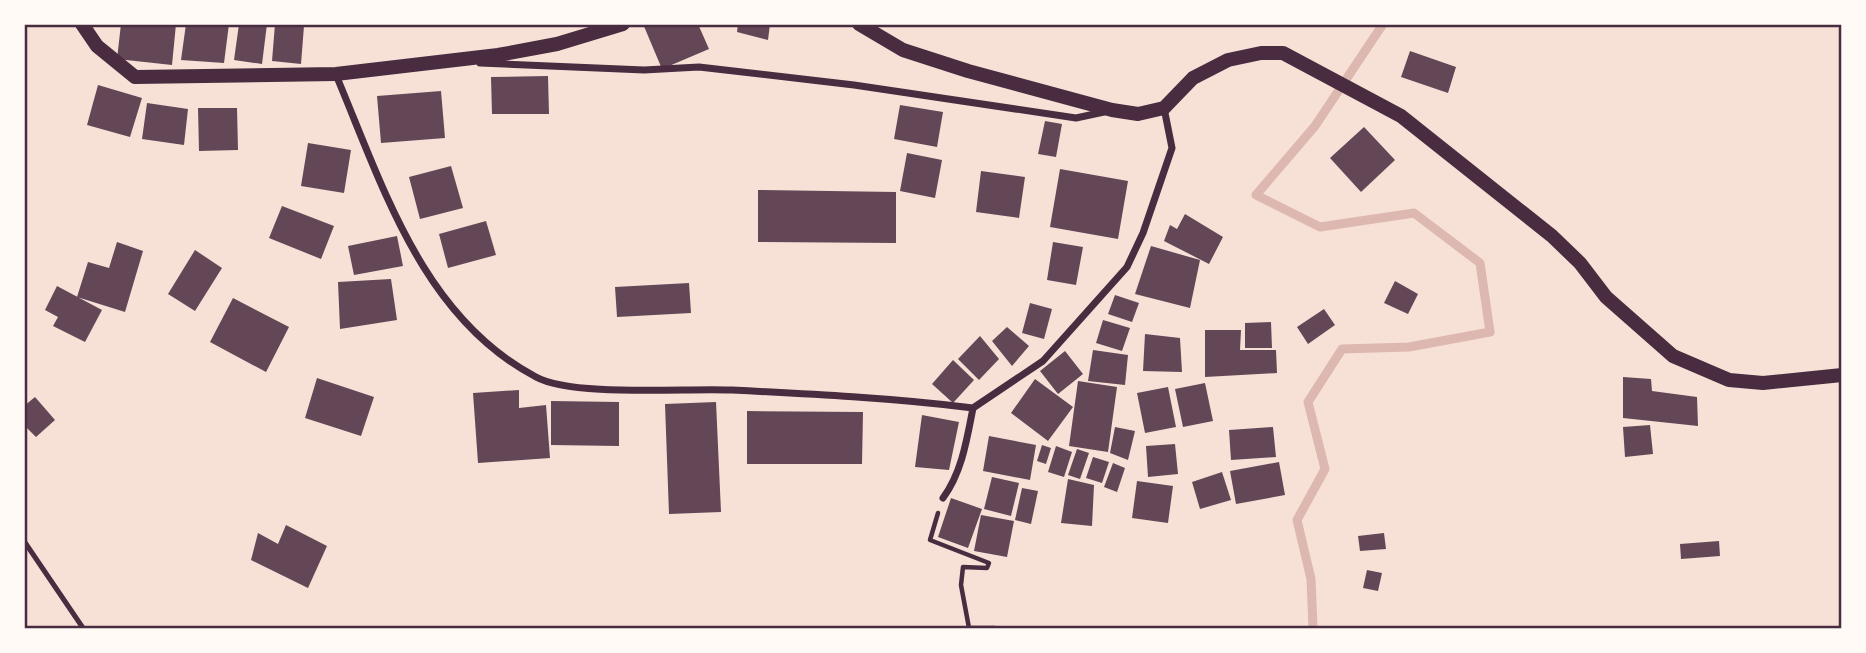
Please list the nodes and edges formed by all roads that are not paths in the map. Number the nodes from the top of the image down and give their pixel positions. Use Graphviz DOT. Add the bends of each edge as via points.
graph roads {
  1 [pos="82,24"];
  2 [pos="623,24"];
  3 [pos="859,24"];
  4 [pos="452,61"];
  5 [pos="336,74"];
  6 [pos="1164,108"];
  7 [pos="1112,110"];
  8 [pos="1842,375"];
  9 [pos="973,408"];
  10 [pos="943,498"];
  11 [pos="24,541"];
  12 [pos="83,628"];
  1 -- 5 [label="main road" via="97,46 135,77"];
  2 -- 4 [label="main road" via="557,44"];
  3 -- 7 [label="main road" via="903,50"];
  4 -- 5 [label="main road"];
  4 -- 7 [label="street" via="644,70 699,67 1076,118"];
  5 -- 9 [label="street" via="404,236 446,300 481,340 534,377 594,388 730,390"];
  6 -- 7 [label="main road" via="1138,114"];
  6 -- 8 [label="main road" via="1193,78 1228,60 1274,52 1288,55 1401,116 1552,236 1606,297 1673,356 1729,380 1763,383"];
  6 -- 9 [label="street" via="1172,148 1127,267 1042,361"];
  9 -- 10 [label="street" via="960,464"];
  11 -- 12 [label="lane"];
}
